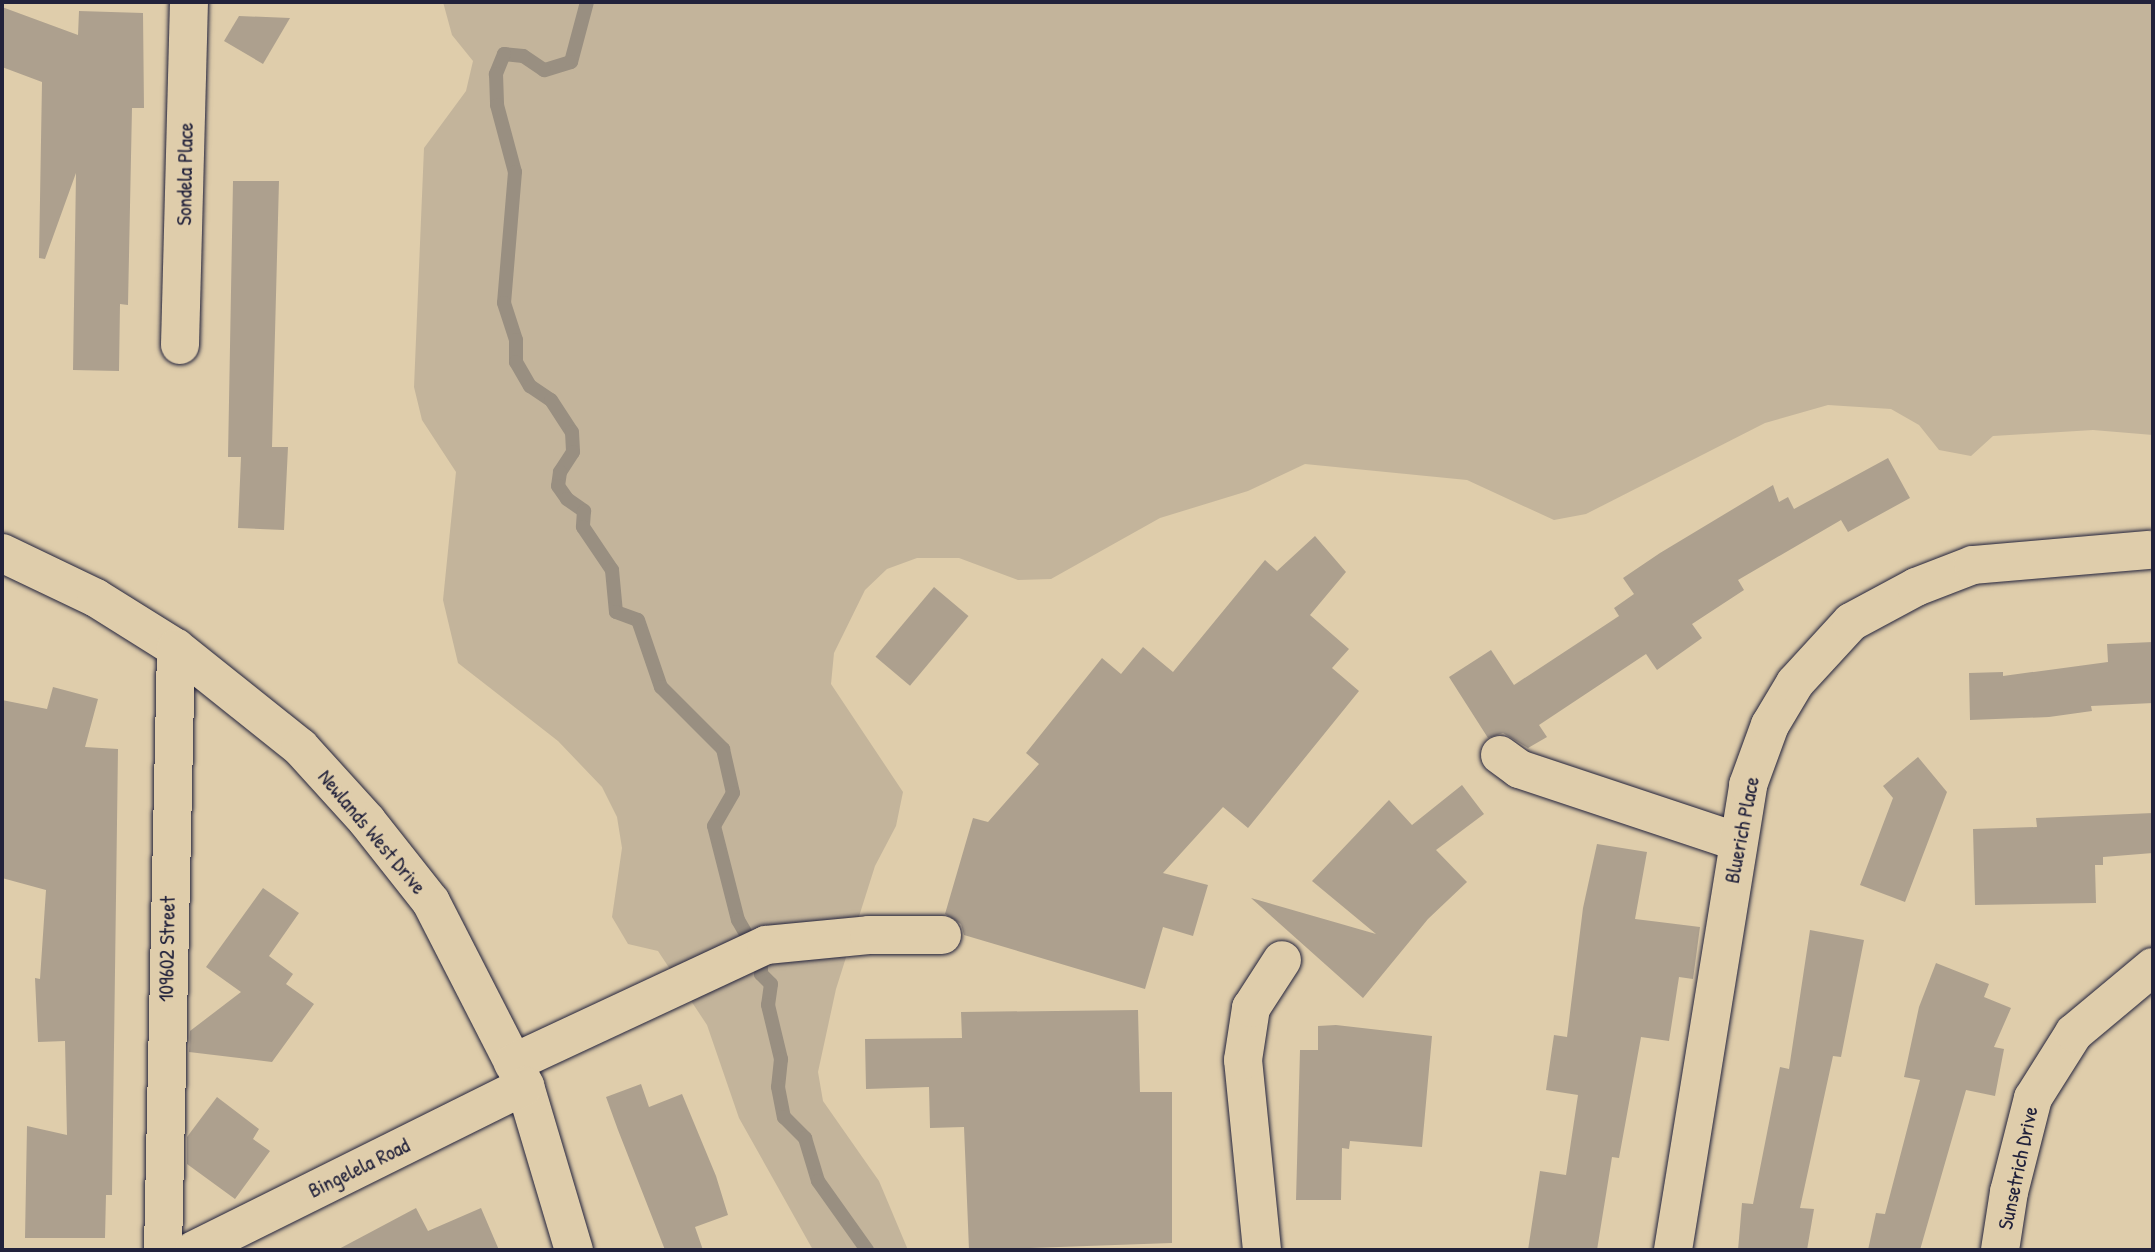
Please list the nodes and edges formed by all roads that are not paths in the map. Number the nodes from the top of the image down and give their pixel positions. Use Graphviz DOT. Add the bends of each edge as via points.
graph roads {
  1 [pos="189,2"];
  2 [pos="180,345"];
  3 [pos="2149,550"];
  4 [pos="2,554"];
  5 [pos="176,648"];
  6 [pos="1500,755"];
  7 [pos="1738,842"];
  8 [pos="942,935"];
  9 [pos="1282,960"];
  10 [pos="2153,967"];
  11 [pos="519,1075"];
  12 [pos="163,1250"];
  13 [pos="194,1250"];
  14 [pos="574,1250"];
  15 [pos="1262,1250"];
  16 [pos="1674,1250"];
  17 [pos="2000,1250"];
  1 -- 2 [label="street, Sondela Place"];
  3 -- 7 [label="street, Bluerich Place" via="1973,565 1916,587 1851,622 1795,683 1770,725 1748,785"];
  4 -- 5 [label="street, Newlands West Drive" via="96,598"];
  5 -- 11 [label="street, Newlands West Drive" via="300,747 367,821 431,902"];
  5 -- 12 [label="street, 109602 Street"];
  6 -- 7 [label="street" via="1530,773"];
  7 -- 16 [label="street, Bluerich Place"];
  8 -- 11 [label="street, Bingelela Road" via="869,935 766,945"];
  9 -- 15 [label="street" via="1251,1008 1243,1060"];
  10 -- 17 [label="street, Sunsetrich Drive" via="2074,1033 2033,1098 2009,1192"];
  11 -- 13 [label="street, Bingelela Road"];
  11 -- 14 [label="street, Newlands West Drive"];
}
